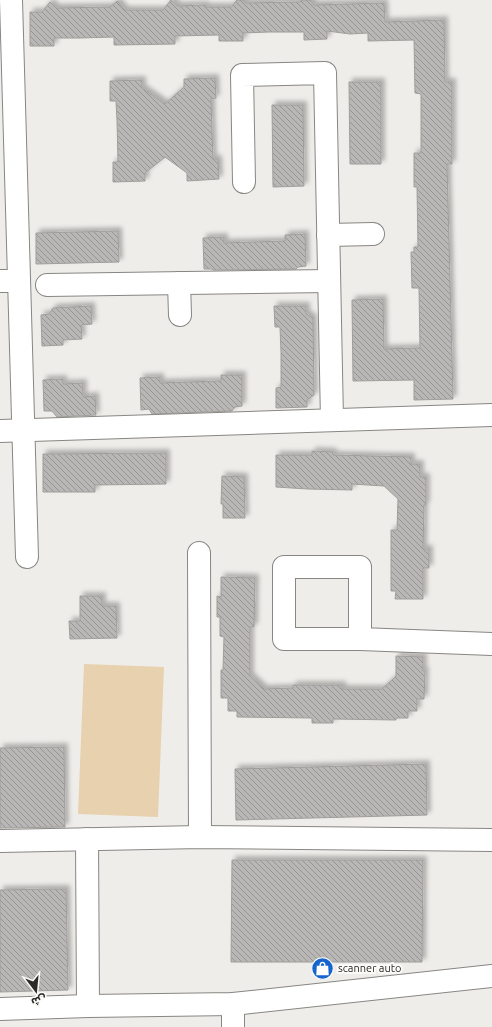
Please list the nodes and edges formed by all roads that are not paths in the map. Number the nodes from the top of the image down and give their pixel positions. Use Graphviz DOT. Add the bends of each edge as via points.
graph roads {
  1 [pos="11,0"];
  2 [pos="244,182"];
  3 [pos="373,234"];
  4 [pos="328,235"];
  5 [pos="9,281"];
  6 [pos="329,281"];
  7 [pos="179,283"];
  8 [pos="47,285"];
  9 [pos="180,315"];
  10 [pos="492,415"];
  11 [pos="332,420"];
  12 [pos="23,430"];
  13 [pos="0,431"];
  14 [pos="199,553"];
  15 [pos="27,557"];
  16 [pos="360,639"];
  17 [pos="492,644"];
  18 [pos="200,837"];
  19 [pos="86,839"];
  20 [pos="492,840"];
  21 [pos="0,841"];
  22 [pos="492,976"];
  23 [pos="233,1004"];
  24 [pos="88,1006"];
  25 [pos="0,1009"];
  26 [pos="233,1027"];
  1 -- 5 [label="street"];
  2 -- 4 [label="street" via="242,75 325,73"];
  3 -- 4 [label="street"];
  4 -- 6 [label="street"];
  5 -- 12 [label="street"];
  6 -- 7 [label="street"];
  6 -- 11 [label="street"];
  7 -- 8 [label="street"];
  7 -- 9 [label="street"];
  10 -- 11 [label="street"];
  11 -- 12 [label="street"];
  12 -- 13 [label="street"];
  12 -- 15 [label="street"];
  14 -- 18 [label="street"];
  16 -- 16 [label="street" via="284,638 284,567 360,566"];
  16 -- 17 [label="street"];
  18 -- 19 [label="street"];
  18 -- 20 [label="street"];
  19 -- 21 [label="street"];
  19 -- 24 [label="street"];
  22 -- 23 [label="street"];
  23 -- 24 [label="street"];
  23 -- 26 [label="street"];
  24 -- 25 [label="street"];
}
